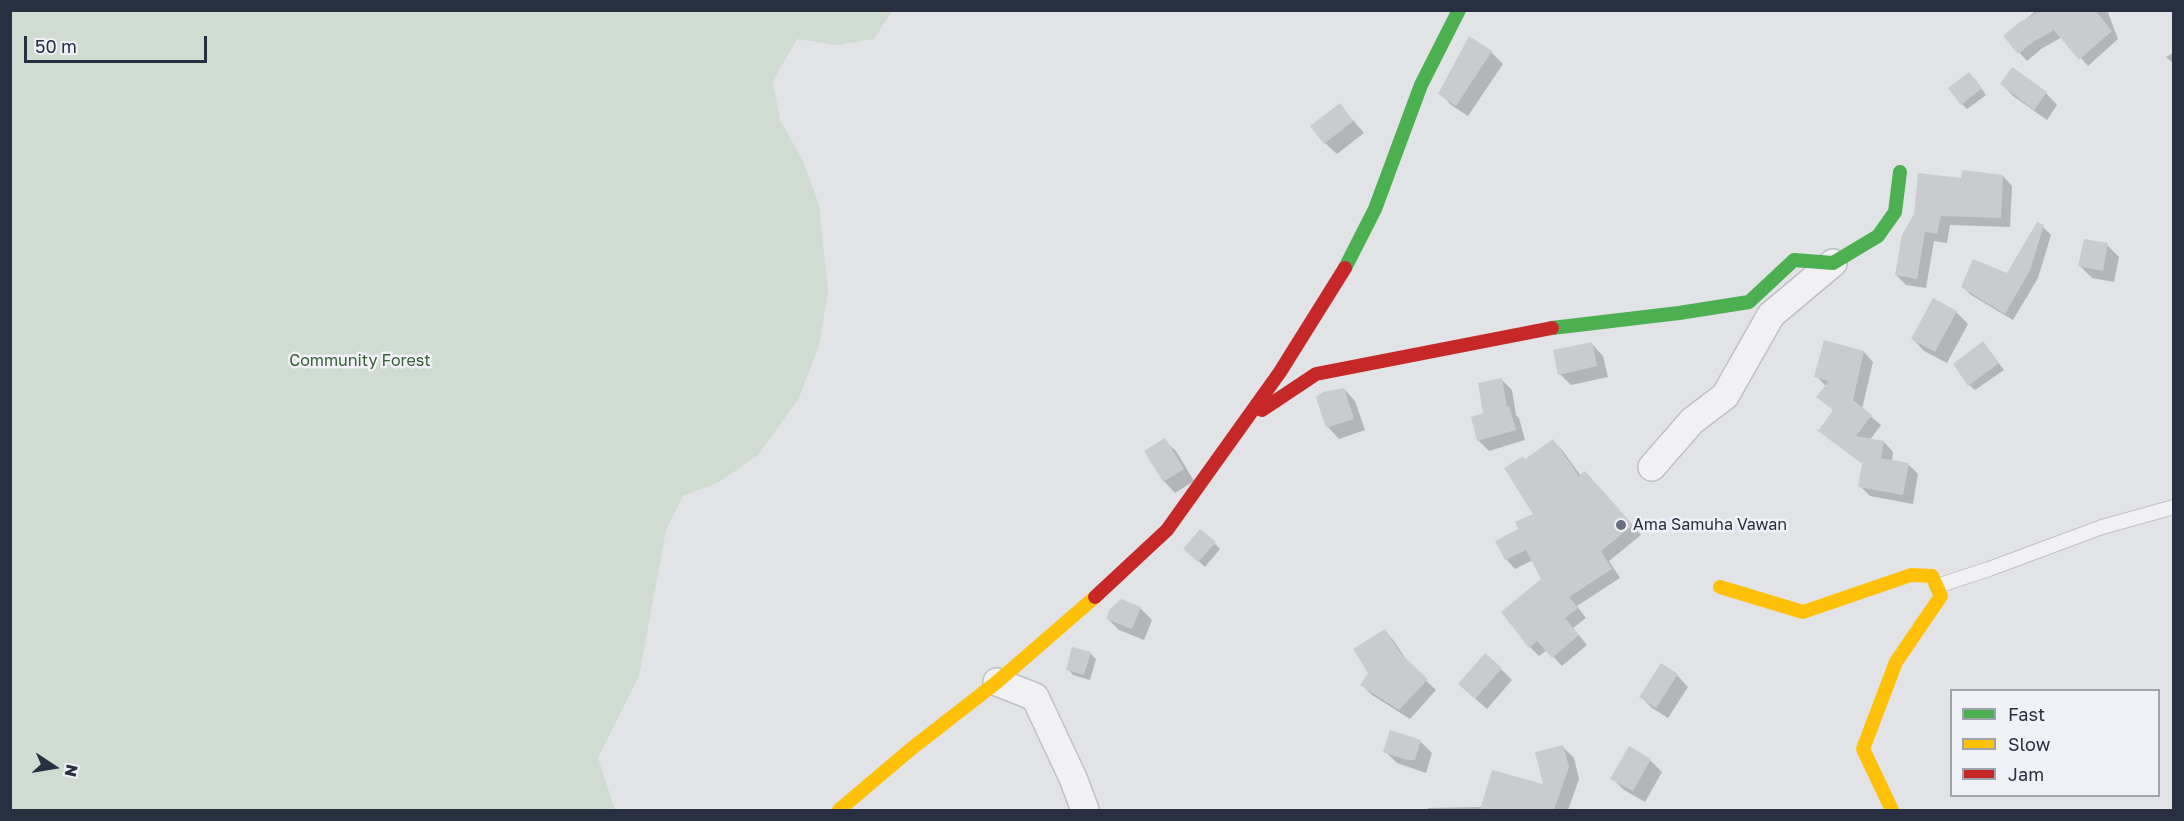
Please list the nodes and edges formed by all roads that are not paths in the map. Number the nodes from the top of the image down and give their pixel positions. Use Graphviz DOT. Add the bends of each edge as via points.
graph roads {
  1 [pos="1459,10"];
  2 [pos="1900,172"];
  3 [pos="1833,263"];
  4 [pos="1244,423"];
  5 [pos="1652,467"];
  6 [pos="2174,507"];
  7 [pos="1936,586"];
  8 [pos="1720,587"];
  9 [pos="997,682"];
  10 [pos="839,810"];
  11 [pos="1085,810"];
  12 [pos="1892,810"];
  1 -- 4 [label="street" via="1421,85 1375,209 1337,283"];
  2 -- 3 [label="street" via="1895,212 1878,236"];
  3 -- 4 [label="street" via="1794,260 1749,302 1544,329 1316,374"];
  3 -- 5 [label="street" via="1771,315 1725,396 1692,421"];
  4 -- 9 [label="street" via="1167,530"];
  6 -- 7 [label="lane" via="2102,527"];
  7 -- 8 [label="street" via="1932,576 1911,575 1803,612"];
  7 -- 12 [label="street" via="1941,596 1896,662 1863,749"];
  9 -- 10 [label="street" via="910,748"];
  9 -- 11 [label="street" via="1035,697"];
}
